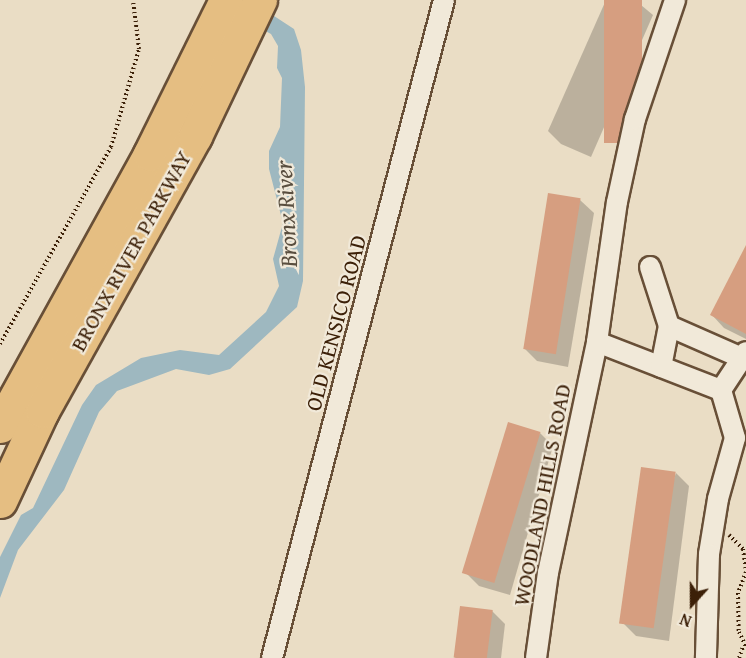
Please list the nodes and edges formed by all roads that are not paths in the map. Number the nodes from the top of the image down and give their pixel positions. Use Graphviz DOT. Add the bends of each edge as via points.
graph roads {
  1 [pos="260,0"];
  2 [pos="444,0"];
  3 [pos="675,0"];
  4 [pos="229,18"];
  5 [pos="650,267"];
  6 [pos="669,326"];
  7 [pos="597,342"];
  8 [pos="744,355"];
  9 [pos="661,367"];
  10 [pos="721,390"];
  11 [pos="0,426"];
  12 [pos="0,501"];
  13 [pos="273,658"];
  14 [pos="536,658"];
  15 [pos="706,658"];
  1 -- 4 [label="highway, BRONX RIVER PARKWAY"];
  2 -- 13 [label="street, OLD KENSICO ROAD"];
  3 -- 7 [label="street, WOODLAND HILLS ROAD" via="633,130 617,202"];
  4 -- 11 [label="highway, BRONX RIVER PARKWAY" via="155,143"];
  4 -- 12 [label="highway, BRONX RIVER PARKWAY" via="178,168 42,411"];
  5 -- 6 [label="street"];
  6 -- 8 [label="street"];
  6 -- 9 [label="street"];
  7 -- 9 [label="street"];
  7 -- 14 [label="street, WOODLAND HILLS ROAD" via="548,573"];
  8 -- 10 [label="street"];
  9 -- 10 [label="street"];
  10 -- 15 [label="street" via="735,438 713,531 705,605"];
}
